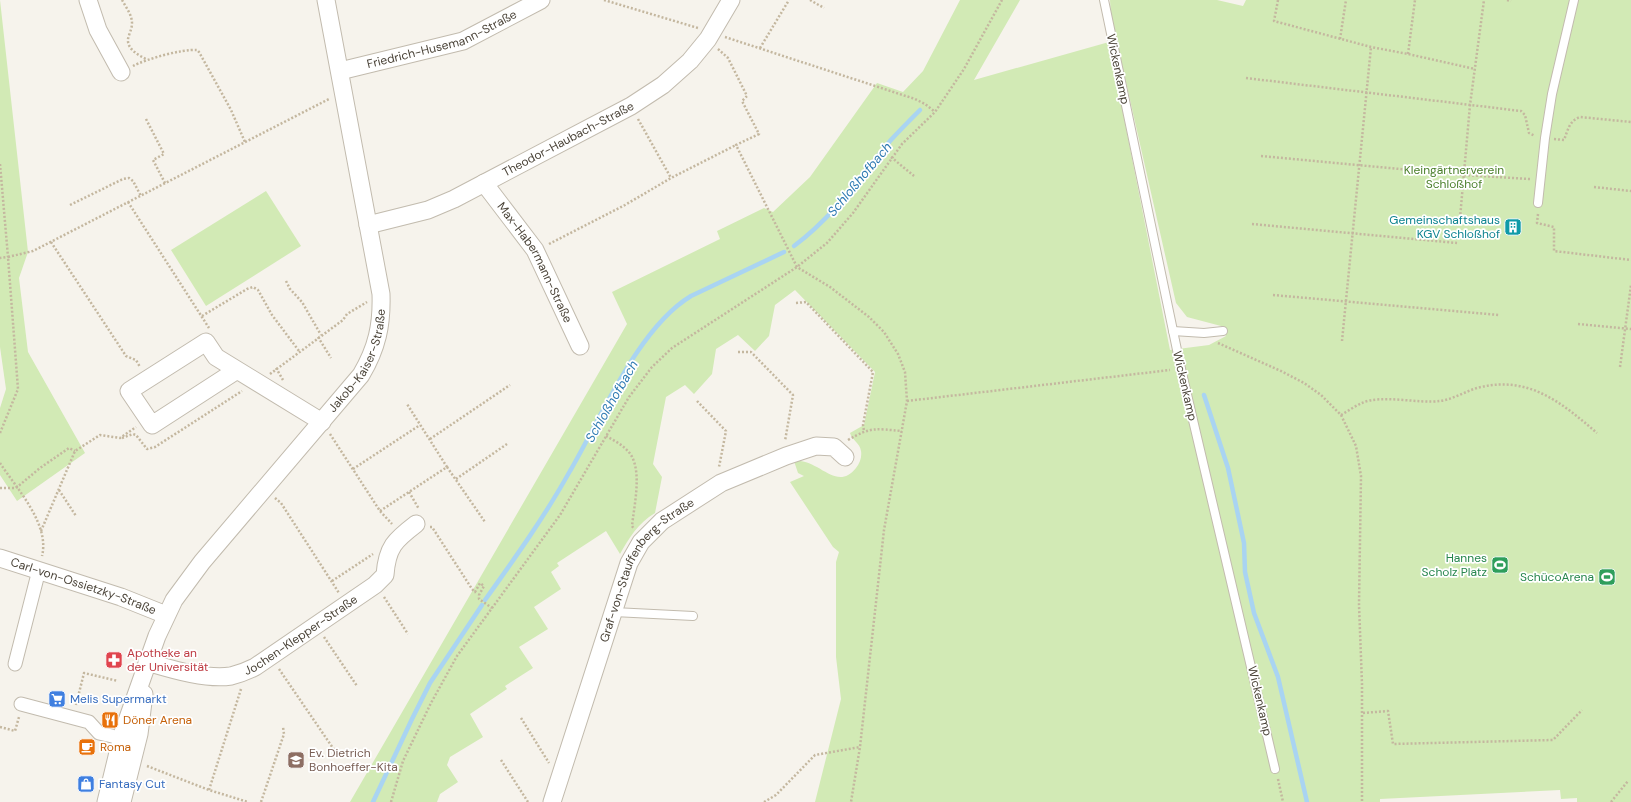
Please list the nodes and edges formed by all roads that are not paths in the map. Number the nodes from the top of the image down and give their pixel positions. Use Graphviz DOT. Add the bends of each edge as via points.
graph roads {
  1 [pos="88,0"];
  2 [pos="326,0"];
  3 [pos="541,0"];
  4 [pos="731,0"];
  5 [pos="1104,0"];
  6 [pos="1574,0"];
  7 [pos="340,71"];
  8 [pos="121,72"];
  9 [pos="484,183"];
  10 [pos="1538,203"];
  11 [pos="368,225"];
  12 [pos="1173,331"];
  13 [pos="1223,331"];
  14 [pos="580,346"];
  15 [pos="237,370"];
  16 [pos="322,422"];
  17 [pos="839,452"];
  18 [pos="416,524"];
  19 [pos="0,558"];
  20 [pos="39,570"];
  21 [pos="614,612"];
  22 [pos="166,614"];
  23 [pos="693,616"];
  24 [pos="148,662"];
  25 [pos="15,664"];
  26 [pos="22,704"];
  27 [pos="112,736"];
  28 [pos="1276,769"];
  29 [pos="106,802"];
  30 [pos="122,802"];
  31 [pos="552,802"];
  1 -- 8 [label="street" via="98,30"];
  2 -- 7 [label="street, Jakob-Kaiser-Straße"];
  3 -- 7 [label="street, Friedrich-Husemann-Straße" via="463,41"];
  4 -- 9 [label="street, Theodor-Haubach-Straße" via="710,35 690,61 668,80 631,106"];
  5 -- 12 [label="lane, Wickenkamp"];
  6 -- 10 [label="lane" via="1552,94"];
  7 -- 11 [label="street, Jakob-Kaiser-Straße"];
  9 -- 11 [label="street, Theodor-Haubach-Straße" via="428,210"];
  9 -- 14 [label="street, Max-Habermann-Straße" via="535,250"];
  11 -- 16 [label="street, Jakob-Kaiser-Straße" via="381,294 378,339 361,375"];
  12 -- 13 [label="lane"];
  12 -- 28 [label="lane, Wickenkamp"];
  15 -- 15 [label="street" via="216,357 206,342 129,392 152,425"];
  15 -- 16 [label="street"];
  16 -- 22 [label="street, Jakob-Kaiser-Straße" via="202,562"];
  17 -- 21 [label="street, Graf-von-Stauffenberg-Straße" via="816,446 786,456 721,483 662,521 641,542 629,563"];
  18 -- 24 [label="street, Jochen-Klepper-Straße" via="389,550 385,575 375,585 255,667 232,676 218,677"];
  19 -- 20 [label="street, Carl-von-Ossietzky-Straße"];
  20 -- 22 [label="street, Carl-von-Ossietzky-Straße"];
  20 -- 25 [label="street"];
  21 -- 23 [label="lane"];
  21 -- 31 [label="street, Graf-von-Stauffenberg-Straße"];
  22 -- 24 [label="street, Jakob-Kaiser-Straße"];
  24 -- 29 [label="street, Jakob-Kaiser-Straße" via="123,732"];
  24 -- 30 [label="street, Jakob-Kaiser-Straße" via="139,734"];
  26 -- 27 [label="street" via="89,722 99,733"];
}
